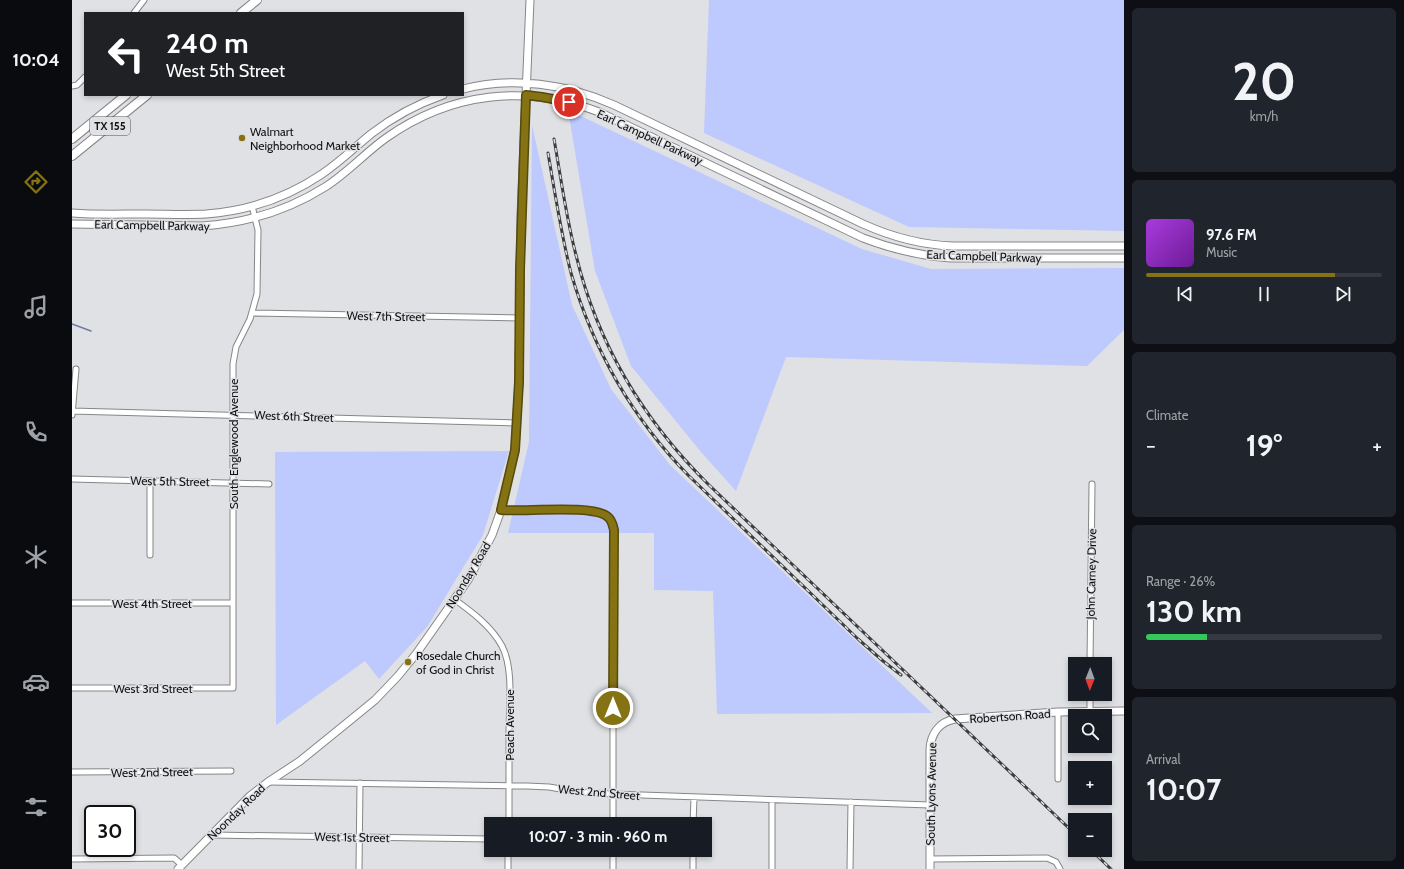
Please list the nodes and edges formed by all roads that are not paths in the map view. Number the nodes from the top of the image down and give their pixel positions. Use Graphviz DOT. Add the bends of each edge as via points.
graph roads {
  1 [pos="144,0"];
  2 [pos="257,0"];
  3 [pos="530,0"];
  4 [pos="135,12"];
  5 [pos="242,12"];
  6 [pos="84,78"];
  7 [pos="526,83"];
  8 [pos="72,86"];
  9 [pos="464,89"];
  10 [pos="526,95"];
  11 [pos="125,96"];
  12 [pos="146,96"];
  13 [pos="441,96"];
  14 [pos="371,134"];
  15 [pos="72,139"];
  16 [pos="379,143"];
  17 [pos="72,156"];
  18 [pos="252,206"];
  19 [pos="72,213"];
  20 [pos="119,214"];
  21 [pos="141,214"];
  22 [pos="156,214"];
  23 [pos="193,214"];
  24 [pos="256,218"];
  25 [pos="72,224"];
  26 [pos="118,225"];
  27 [pos="142,225"];
  28 [pos="155,226"];
  29 [pos="193,227"];
  30 [pos="944,245"];
  31 [pos="1124,246"];
  32 [pos="942,257"];
  33 [pos="1124,258"];
  34 [pos="252,313"];
  35 [pos="520,318"];
  36 [pos="76,369"];
  37 [pos="72,411"];
  38 [pos="232,414"];
  39 [pos="72,415"];
  40 [pos="516,423"];
  41 [pos="72,479"];
  42 [pos="150,482"];
  43 [pos="234,482"];
  44 [pos="268,484"];
  45 [pos="1092,484"];
  46 [pos="501,510"];
  47 [pos="150,555"];
  48 [pos="454,600"];
  49 [pos="72,603"];
  50 [pos="232,603"];
  51 [pos="1090,657"];
  52 [pos="72,688"];
  53 [pos="233,688"];
  54 [pos="1112,711"];
  55 [pos="1124,711"];
  56 [pos="1058,712"];
  57 [pos="1068,712"];
  58 [pos="944,723"];
  59 [pos="231,771"];
  60 [pos="72,772"];
  61 [pos="1058,780"];
  62 [pos="268,782"];
  63 [pos="360,783"];
  64 [pos="508,786"];
  65 [pos="613,794"];
  66 [pos="694,798"];
  67 [pos="772,801"];
  68 [pos="851,802"];
  69 [pos="930,805"];
  70 [pos="509,817"];
  71 [pos="613,817"];
  72 [pos="693,817"];
  73 [pos="212,835"];
  74 [pos="359,837"];
  75 [pos="484,839"];
  76 [pos="508,857"];
  77 [pos="613,857"];
  78 [pos="693,857"];
  79 [pos="72,859"];
  80 [pos="930,859"];
  81 [pos="180,867"];
  82 [pos="1059,868"];
  83 [pos="359,869"];
  84 [pos="508,869"];
  85 [pos="613,869"];
  86 [pos="693,869"];
  87 [pos="772,869"];
  88 [pos="850,869"];
  89 [pos="930,869"];
  1 -- 4 [label="street"];
  2 -- 5 [label="main road"];
  3 -- 7 [label="main road, Noonday Road"];
  6 -- 8 [label="street"];
  7 -- 9 [label="main road, Earl Campbell Parkway" via="492,84"];
  7 -- 10 [label="main road, Noonday Road"];
  7 -- 30 [label="main road, Earl Campbell Parkway" via="564,89 604,101 867,226 905,239"];
  10 -- 16 [label="main road, Earl Campbell Parkway" via="480,98 447,106 415,120"];
  10 -- 32 [label="main road, Earl Campbell Parkway" via="561,100 599,112 863,238 904,251"];
  10 -- 35 [label="main road, Noonday Road"];
  11 -- 15 [label="main road, TX 155"];
  12 -- 17 [label="main road, TX 155"];
  13 -- 14 [label="main road, Earl Campbell Parkway" via="405,111"];
  14 -- 16 [label="main road"];
  14 -- 18 [label="main road, Earl Campbell Parkway" via="312,181 287,194"];
  16 -- 24 [label="main road, Earl Campbell Parkway" via="317,192 285,208"];
  18 -- 23 [label="main road, Earl Campbell Parkway" via="225,212"];
  18 -- 24 [label="street, South Englewood Avenue"];
  19 -- 20 [label="main road, Earl Campbell Parkway"];
  20 -- 21 [label="main road, Earl Campbell Parkway"];
  20 -- 26 [label="main road"];
  21 -- 22 [label="main road, Earl Campbell Parkway"];
  21 -- 27 [label="main road"];
  22 -- 23 [label="main road, Earl Campbell Parkway"];
  22 -- 28 [label="main road"];
  23 -- 29 [label="main road"];
  24 -- 29 [label="main road, Earl Campbell Parkway"];
  24 -- 34 [label="street, South Englewood Avenue" via="257,290"];
  25 -- 26 [label="main road, Earl Campbell Parkway"];
  26 -- 27 [label="main road, Earl Campbell Parkway"];
  27 -- 28 [label="main road, Earl Campbell Parkway"];
  28 -- 29 [label="main road, Earl Campbell Parkway"];
  30 -- 31 [label="main road, Earl Campbell Parkway"];
  30 -- 32 [label="main road"];
  32 -- 33 [label="main road, Earl Campbell Parkway"];
  34 -- 35 [label="street, West 7th Street"];
  34 -- 38 [label="street, South Englewood Avenue" via="234,353"];
  35 -- 40 [label="main road, Noonday Road"];
  36 -- 37 [label="street"];
  37 -- 38 [label="street, West 6th Street"];
  37 -- 39 [label="street"];
  38 -- 40 [label="street, West 6th Street"];
  38 -- 43 [label="street, South Englewood Avenue"];
  40 -- 46 [label="main road, Noonday Road" via="515,450"];
  41 -- 42 [label="street, West 5th Street"];
  42 -- 43 [label="street, West 5th Street"];
  42 -- 47 [label="street"];
  43 -- 44 [label="street, West 5th Street"];
  43 -- 50 [label="street, South Englewood Avenue"];
  45 -- 51 [label="street, John Carney Drive"];
  46 -- 48 [label="main road, Noonday Road" via="481,558"];
  46 -- 65 [label="street" via="597,511 608,516 614,530"];
  48 -- 62 [label="main road, Noonday Road" via="416,654 375,700 300,761"];
  48 -- 64 [label="street, Peach Avenue" via="479,618 503,647 509,678"];
  49 -- 50 [label="street, West 4th Street"];
  50 -- 53 [label="street, South Englewood Avenue"];
  52 -- 53 [label="street, West 3rd Street"];
  54 -- 55 [label="main road, Robertson Road"];
  56 -- 57 [label="main road, Robertson Road"];
  56 -- 58 [label="main road, Robertson Road" via="955,719"];
  56 -- 61 [label="street"];
  58 -- 69 [label="main road, South Lyons Avenue" via="935,732 930,744"];
  59 -- 60 [label="street, West 2nd Street"];
  62 -- 63 [label="street, West 2nd Street"];
  62 -- 73 [label="main road, Noonday Road" via="239,806"];
  63 -- 64 [label="street, West 2nd Street"];
  63 -- 74 [label="street"];
  64 -- 65 [label="street, West 2nd Street"];
  64 -- 70 [label="street, Peach Avenue"];
  65 -- 66 [label="street, West 2nd Street"];
  65 -- 71 [label="street"];
  66 -- 67 [label="street, West 2nd Street"];
  66 -- 72 [label="street"];
  67 -- 68 [label="street, West 2nd Street"];
  67 -- 87 [label="street"];
  68 -- 69 [label="street, West 2nd Street"];
  68 -- 88 [label="street"];
  69 -- 80 [label="main road, South Lyons Avenue"];
  73 -- 74 [label="street, West 1st Street"];
  73 -- 81 [label="main road, Noonday Road"];
  74 -- 75 [label="street, West 1st Street"];
  74 -- 83 [label="street"];
  76 -- 84 [label="street"];
  77 -- 85 [label="street"];
  78 -- 86 [label="street"];
  79 -- 81 [label="street" via="174,858"];
  80 -- 82 [label="street" via="1047,858 1056,862"];
  80 -- 89 [label="main road, South Lyons Avenue"];
}
